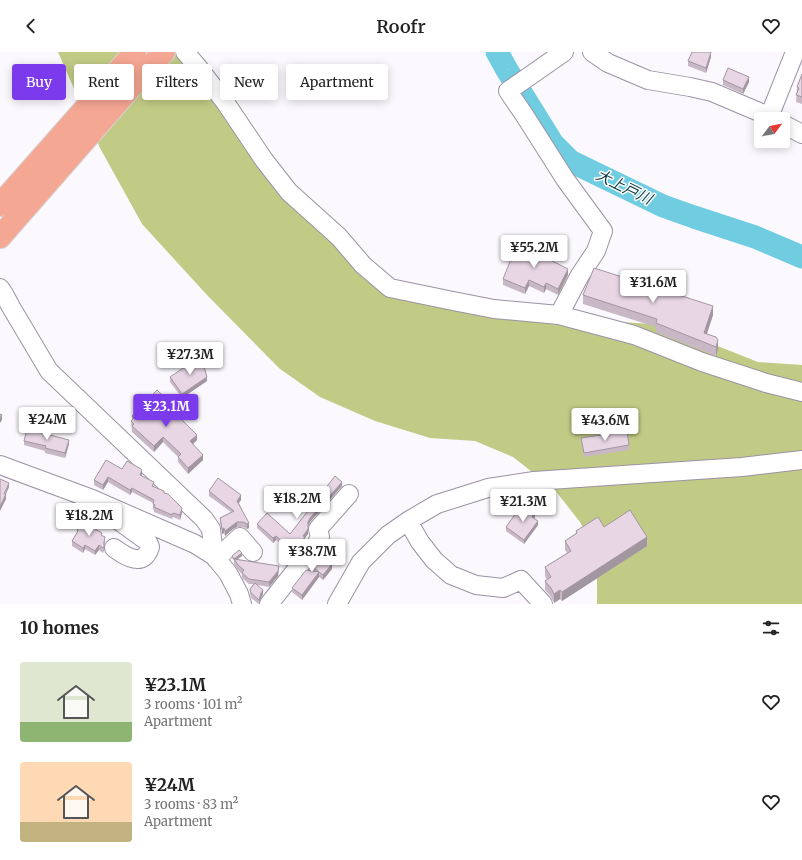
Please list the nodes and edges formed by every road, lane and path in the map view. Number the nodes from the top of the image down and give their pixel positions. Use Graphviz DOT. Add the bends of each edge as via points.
graph roads {
  1 [pos="164,52"];
  2 [pos="185,52"];
  3 [pos="564,52"];
  4 [pos="592,52"];
  5 [pos="795,52"];
  6 [pos="131,56"];
  7 [pos="621,60"];
  8 [pos="759,112"];
  9 [pos="777,112"];
  10 [pos="790,128"];
  11 [pos="802,134"];
  12 [pos="0,205"];
  13 [pos="0,237"];
  14 [pos="2,291"];
  15 [pos="559,315"];
  16 [pos="802,392"];
  17 [pos="802,460"];
  18 [pos="0,465"];
  19 [pos="349,494"];
  20 [pos="116,510"];
  21 [pos="408,521"];
  22 [pos="114,548"];
  23 [pos="252,552"];
  24 [pos="215,557"];
  25 [pos="242,604"];
  26 [pos="269,604"];
  27 [pos="337,604"];
  28 [pos="543,604"];
  1 -- 13 [label="highway"];
  2 -- 15 [label="street" via="289,192 390,288 494,309"];
  3 -- 15 [label="street" via="508,91 565,179 603,231 596,251"];
  4 -- 7 [label="street" via="608,63"];
  5 -- 9 [label="street"];
  6 -- 12 [label="highway"];
  7 -- 8 [label="street" via="648,80 712,92"];
  10 -- 11 [label="street"];
  14 -- 24 [label="street" via="48,371 204,518 210,529"];
  15 -- 16 [label="street" via="634,335 702,362"];
  17 -- 21 [label="street" via="742,467 508,484 437,504"];
  18 -- 20 [label="street"];
  19 -- 26 [label="street" via="318,529 320,537 315,546"];
  20 -- 22 [label="street" via="119,520 148,542 150,547 144,557 138,559 129,558"];
  20 -- 24 [label="street" via="195,544"];
  21 -- 27 [label="street" via="388,535 361,562"];
  21 -- 28 [label="street" via="434,560 451,575 476,585 503,588 521,580"];
  23 -- 24 [label="street" via="240,537"];
  24 -- 25 [label="street" via="228,573"];
}
